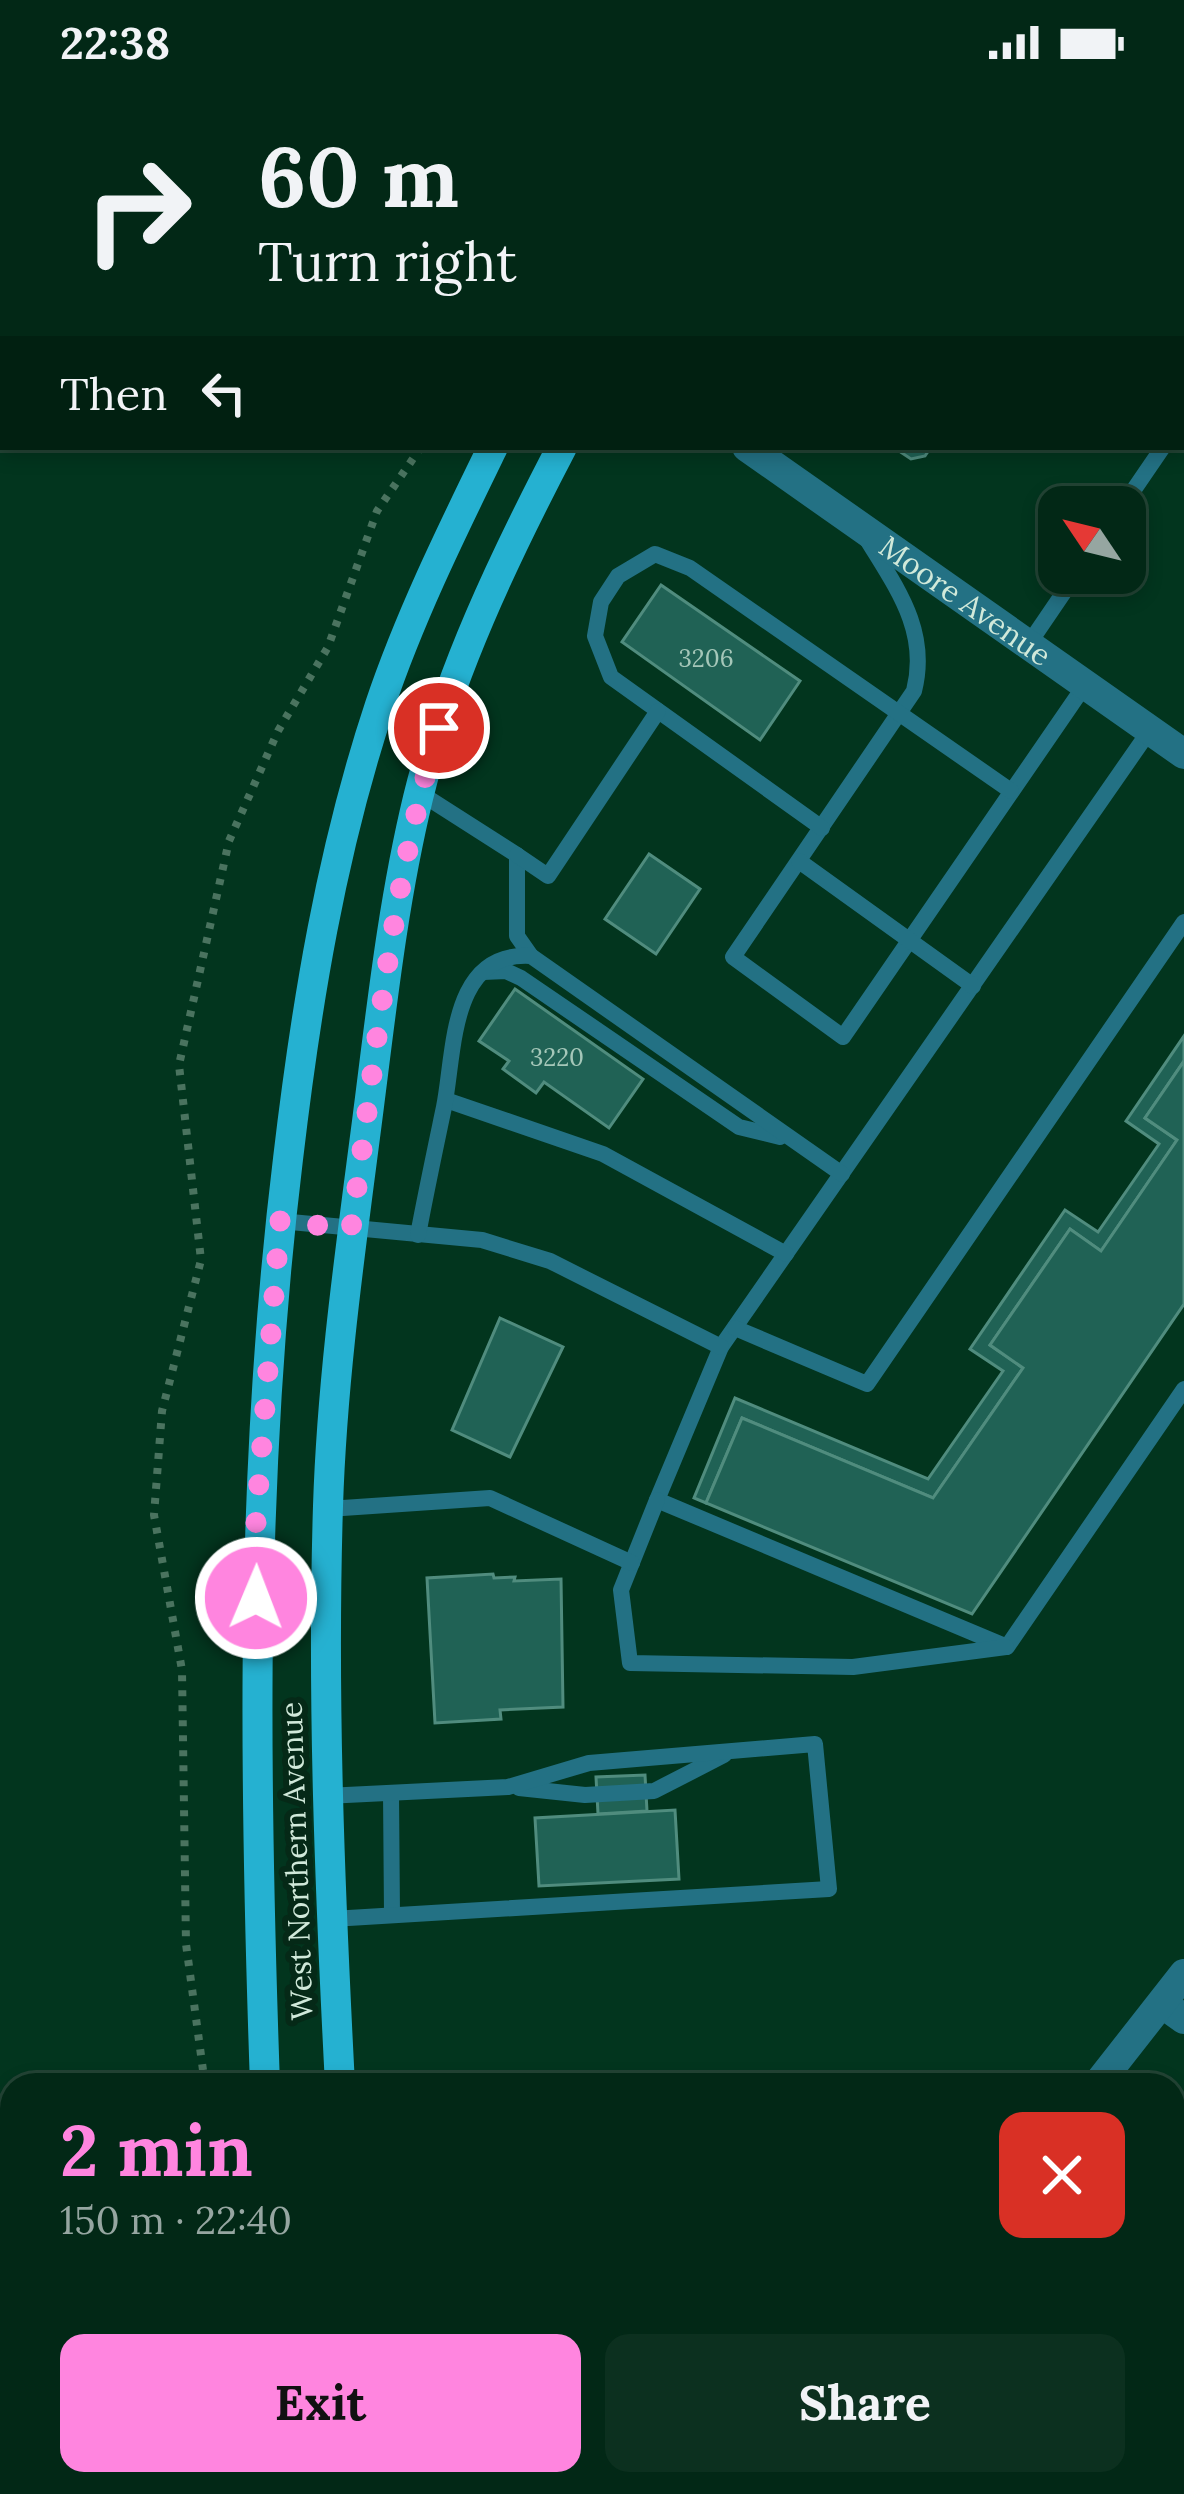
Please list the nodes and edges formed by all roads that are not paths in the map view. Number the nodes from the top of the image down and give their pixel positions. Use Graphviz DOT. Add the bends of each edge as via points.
graph roads {
  1 [pos="492,450"];
  2 [pos="561,450"];
  3 [pos="751,450"];
  4 [pos="1161,450"];
  5 [pos="1136,486"];
  6 [pos="859,525"];
  7 [pos="1063,594"];
  8 [pos="1028,645"];
  9 [pos="1085,685"];
  10 [pos="658,712"];
  11 [pos="901,715"];
  12 [pos="1150,730"];
  13 [pos="1184,754"];
  14 [pos="1011,791"];
  15 [pos="420,793"];
  16 [pos="822,828"];
  17 [pos="517,855"];
  18 [pos="799,861"];
  19 [pos="1184,922"];
  20 [pos="909,940"];
  21 [pos="530,956"];
  22 [pos="483,972"];
  23 [pos="973,986"];
  24 [pos="446,1100"];
  25 [pos="793,1140"];
  26 [pos="842,1174"];
  27 [pos="280,1221"];
  28 [pos="351,1229"];
  29 [pos="418,1235"];
  30 [pos="786,1254"];
  31 [pos="735,1328"];
  32 [pos="721,1347"];
  33 [pos="1184,1389"];
  34 [pos="657,1500"];
  35 [pos="328,1509"];
  36 [pos="632,1563"];
  37 [pos="1007,1647"];
  38 [pos="730,1751"];
  39 [pos="508,1787"];
  40 [pos="391,1793"];
  41 [pos="326,1796"];
  42 [pos="392,1915"];
  43 [pos="332,1919"];
  44 [pos="1184,1974"];
  45 [pos="1174,2011"];
  46 [pos="265,2073"];
  47 [pos="339,2073"];
  48 [pos="1109,2073"];
  1 -- 27 [label="main road, West Northern Avenue" via="380,704 345,829 312,986"];
  2 -- 15 [label="main road, West Northern Avenue" via="477,625"];
  3 -- 6 [label="street, Moore Avenue"];
  4 -- 5 [label="lane"];
  6 -- 8 [label="street, Moore Avenue"];
  6 -- 11 [label="lane" via="919,636 921,666"];
  7 -- 8 [label="lane"];
  8 -- 9 [label="street, Moore Avenue"];
  9 -- 12 [label="street, Moore Avenue"];
  9 -- 14 [label="lane"];
  10 -- 11 [label="lane" via="611,677 595,637 601,602 618,576 655,554 690,568"];
  10 -- 16 [label="lane"];
  10 -- 17 [label="lane" via="548,875"];
  11 -- 14 [label="lane"];
  11 -- 16 [label="lane"];
  12 -- 13 [label="street, Moore Avenue"];
  12 -- 23 [label="lane"];
  14 -- 20 [label="lane"];
  15 -- 17 [label="lane"];
  15 -- 28 [label="main road, West Northern Avenue" via="384,968"];
  16 -- 18 [label="lane"];
  17 -- 21 [label="lane" via="517,936"];
  18 -- 20 [label="lane"];
  18 -- 20 [label="lane" via="734,956 843,1037"];
  19 -- 31 [label="lane" via="867,1384"];
  20 -- 23 [label="lane"];
  21 -- 22 [label="lane" via="509,955"];
  21 -- 25 [label="lane"];
  22 -- 24 [label="lane" via="455,1016"];
  22 -- 25 [label="lane" via="521,978 739,1127"];
  23 -- 26 [label="lane"];
  24 -- 29 [label="lane"];
  24 -- 30 [label="lane" via="603,1154"];
  25 -- 26 [label="lane"];
  26 -- 30 [label="lane"];
  27 -- 28 [label="lane"];
  27 -- 46 [label="main road, West Northern Avenue" via="256,1519"];
  28 -- 29 [label="lane"];
  28 -- 35 [label="main road, West Northern Avenue"];
  29 -- 32 [label="lane" via="482,1240 550,1261"];
  30 -- 31 [label="lane"];
  31 -- 32 [label="lane"];
  32 -- 34 [label="lane"];
  33 -- 37 [label="lane"];
  34 -- 36 [label="lane"];
  34 -- 37 [label="lane"];
  35 -- 36 [label="lane" via="490,1498"];
  35 -- 41 [label="main road, West Northern Avenue"];
  36 -- 37 [label="lane" via="621,1590 630,1663 853,1667"];
  38 -- 39 [label="lane" via="589,1763"];
  38 -- 39 [label="lane" via="654,1791"];
  38 -- 42 [label="lane" via="815,1744 829,1889"];
  39 -- 40 [label="lane"];
  40 -- 41 [label="lane"];
  40 -- 42 [label="lane"];
  41 -- 43 [label="main road, West Northern Avenue"];
  42 -- 43 [label="lane"];
  43 -- 47 [label="main road, West Northern Avenue"];
  44 -- 45 [label="street"];
  45 -- 48 [label="street"];
}
